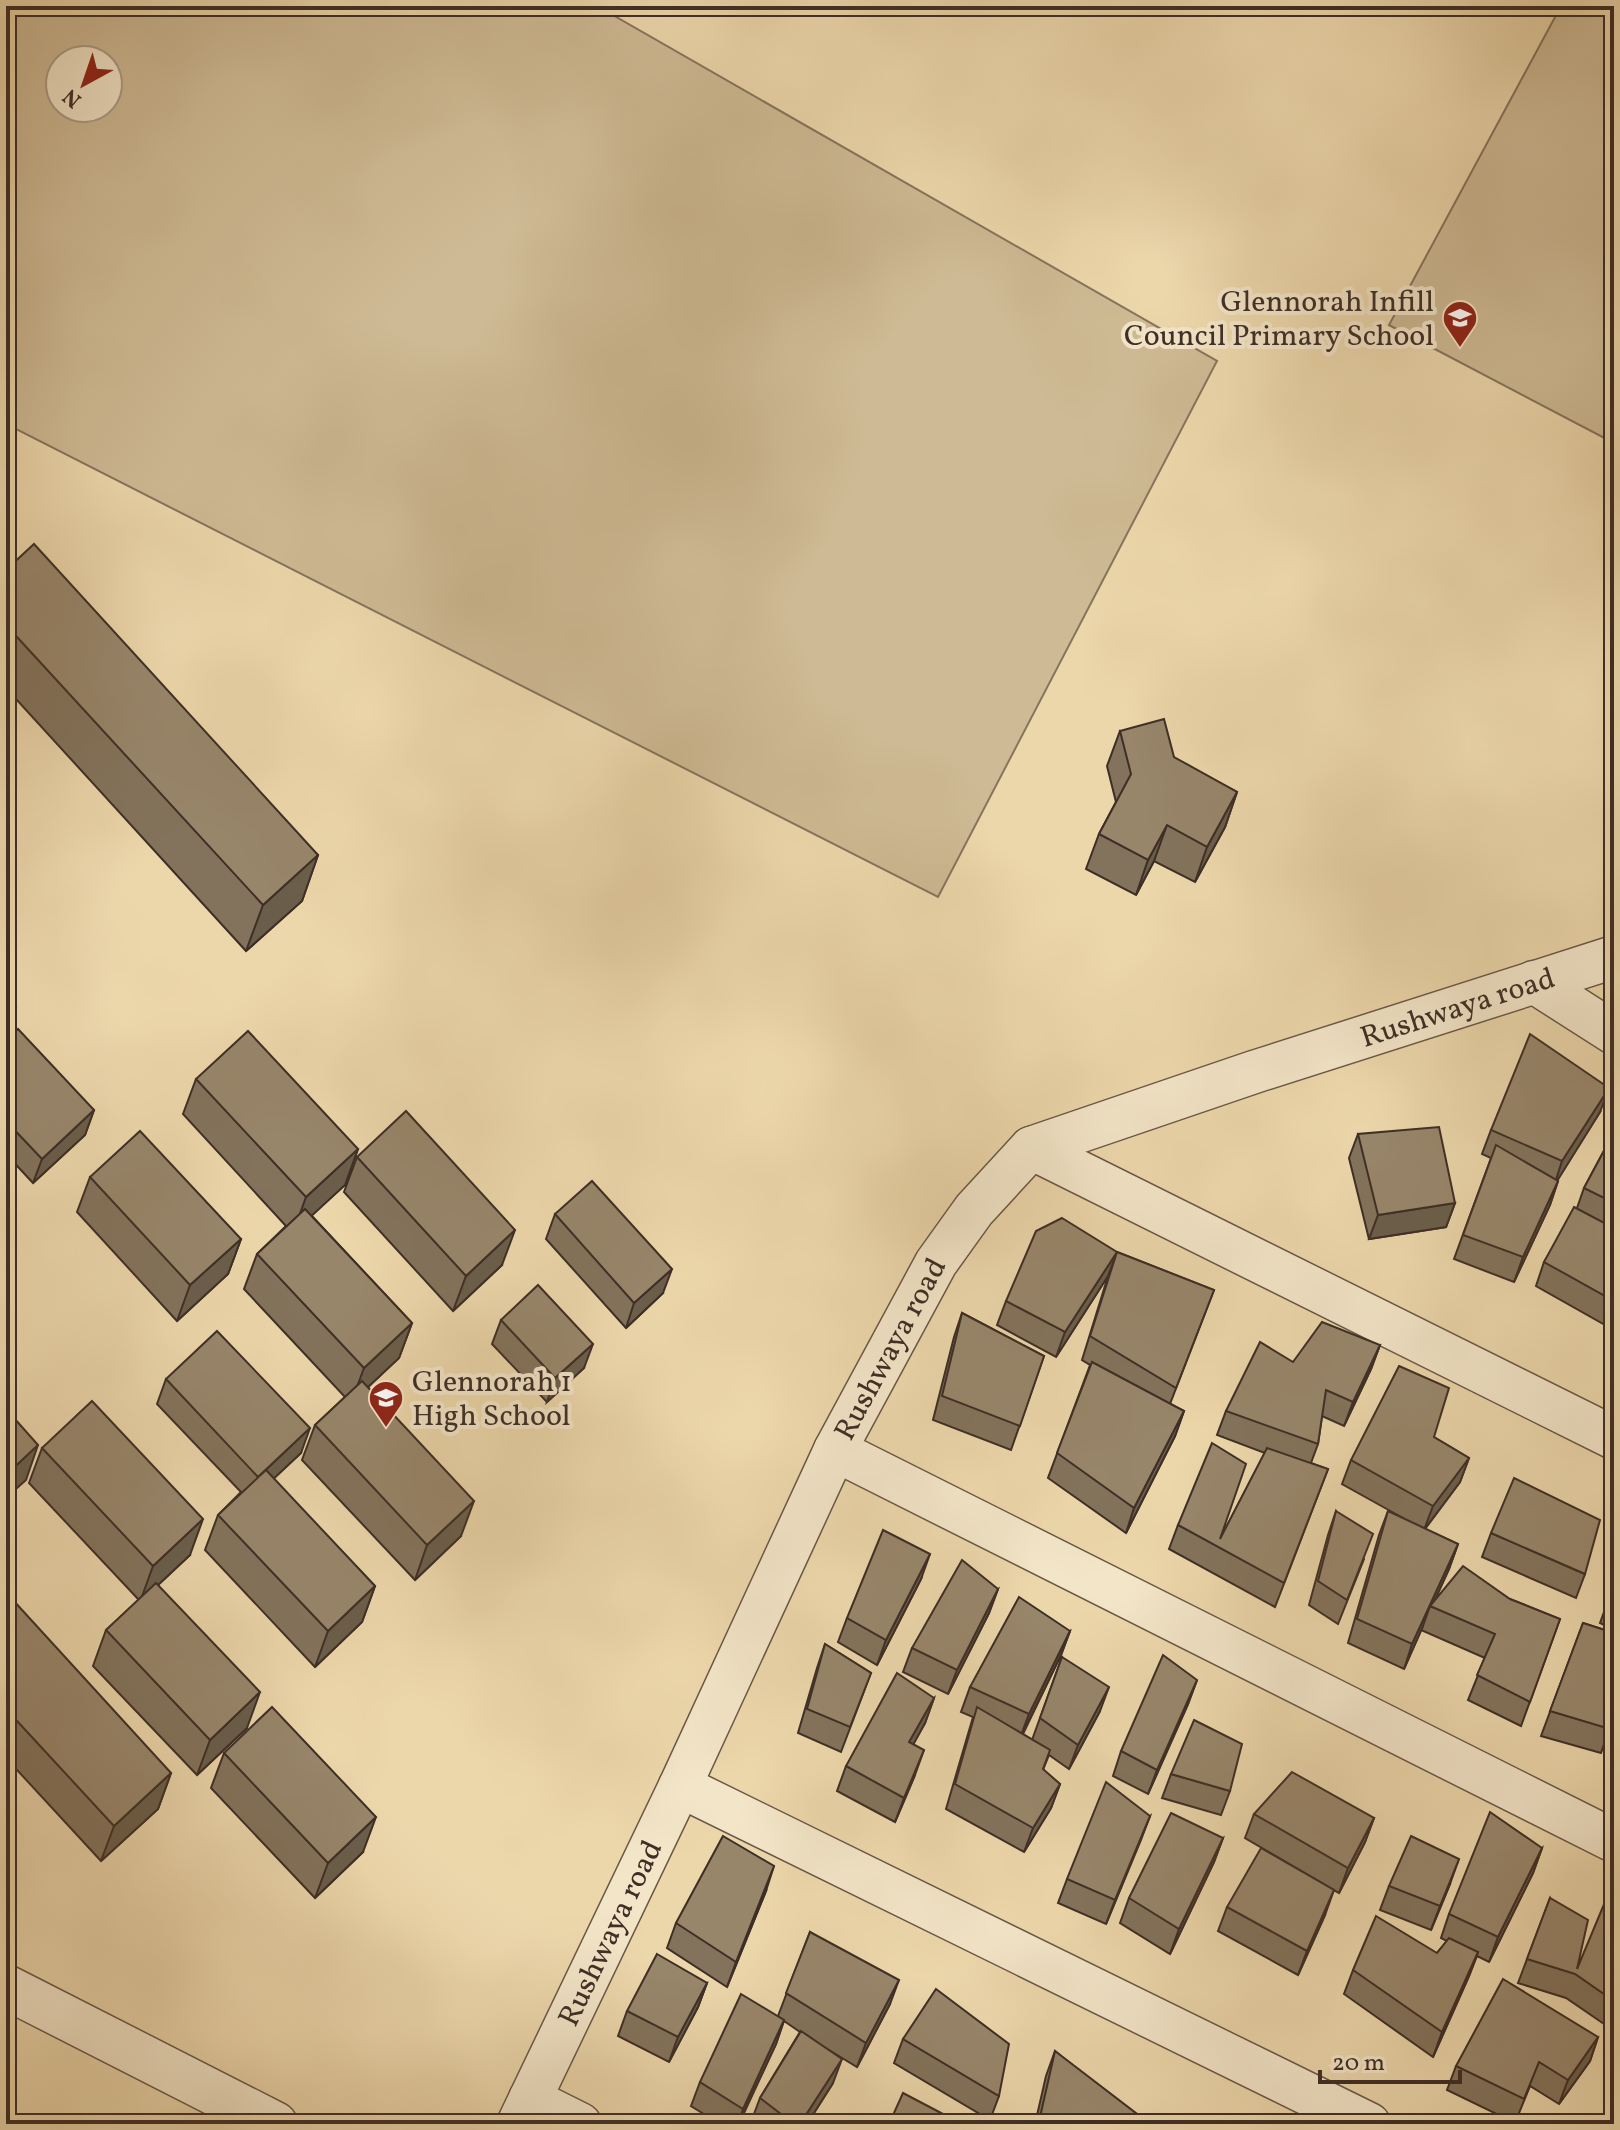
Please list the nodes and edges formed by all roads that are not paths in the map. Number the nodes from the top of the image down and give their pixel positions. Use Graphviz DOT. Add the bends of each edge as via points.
graph roads {
  1 [pos="1614,957"];
  2 [pos="1534,982"];
  3 [pos="1614,1033"];
  4 [pos="1031,1148"];
  5 [pos="1614,1438"];
  6 [pos="835,1450"];
  7 [pos="680,1786"];
  8 [pos="1614,1841"];
  9 [pos="6,1987"];
  10 [pos="524,2112"];
  11 [pos="275,2124"];
  12 [pos="580,2124"];
  13 [pos="1369,2124"];
  1 -- 2 [label="street, Rushwaya road"];
  2 -- 3 [label="street"];
  2 -- 4 [label="street, Rushwaya road"];
  4 -- 5 [label="street"];
  4 -- 6 [label="street, Rushwaya road" via="974,1210 936,1263"];
  6 -- 7 [label="street, Rushwaya road"];
  6 -- 8 [label="street"];
  7 -- 10 [label="street, Rushwaya road"];
  7 -- 13 [label="street"];
  9 -- 11 [label="street"];
  10 -- 12 [label="street"];
}
